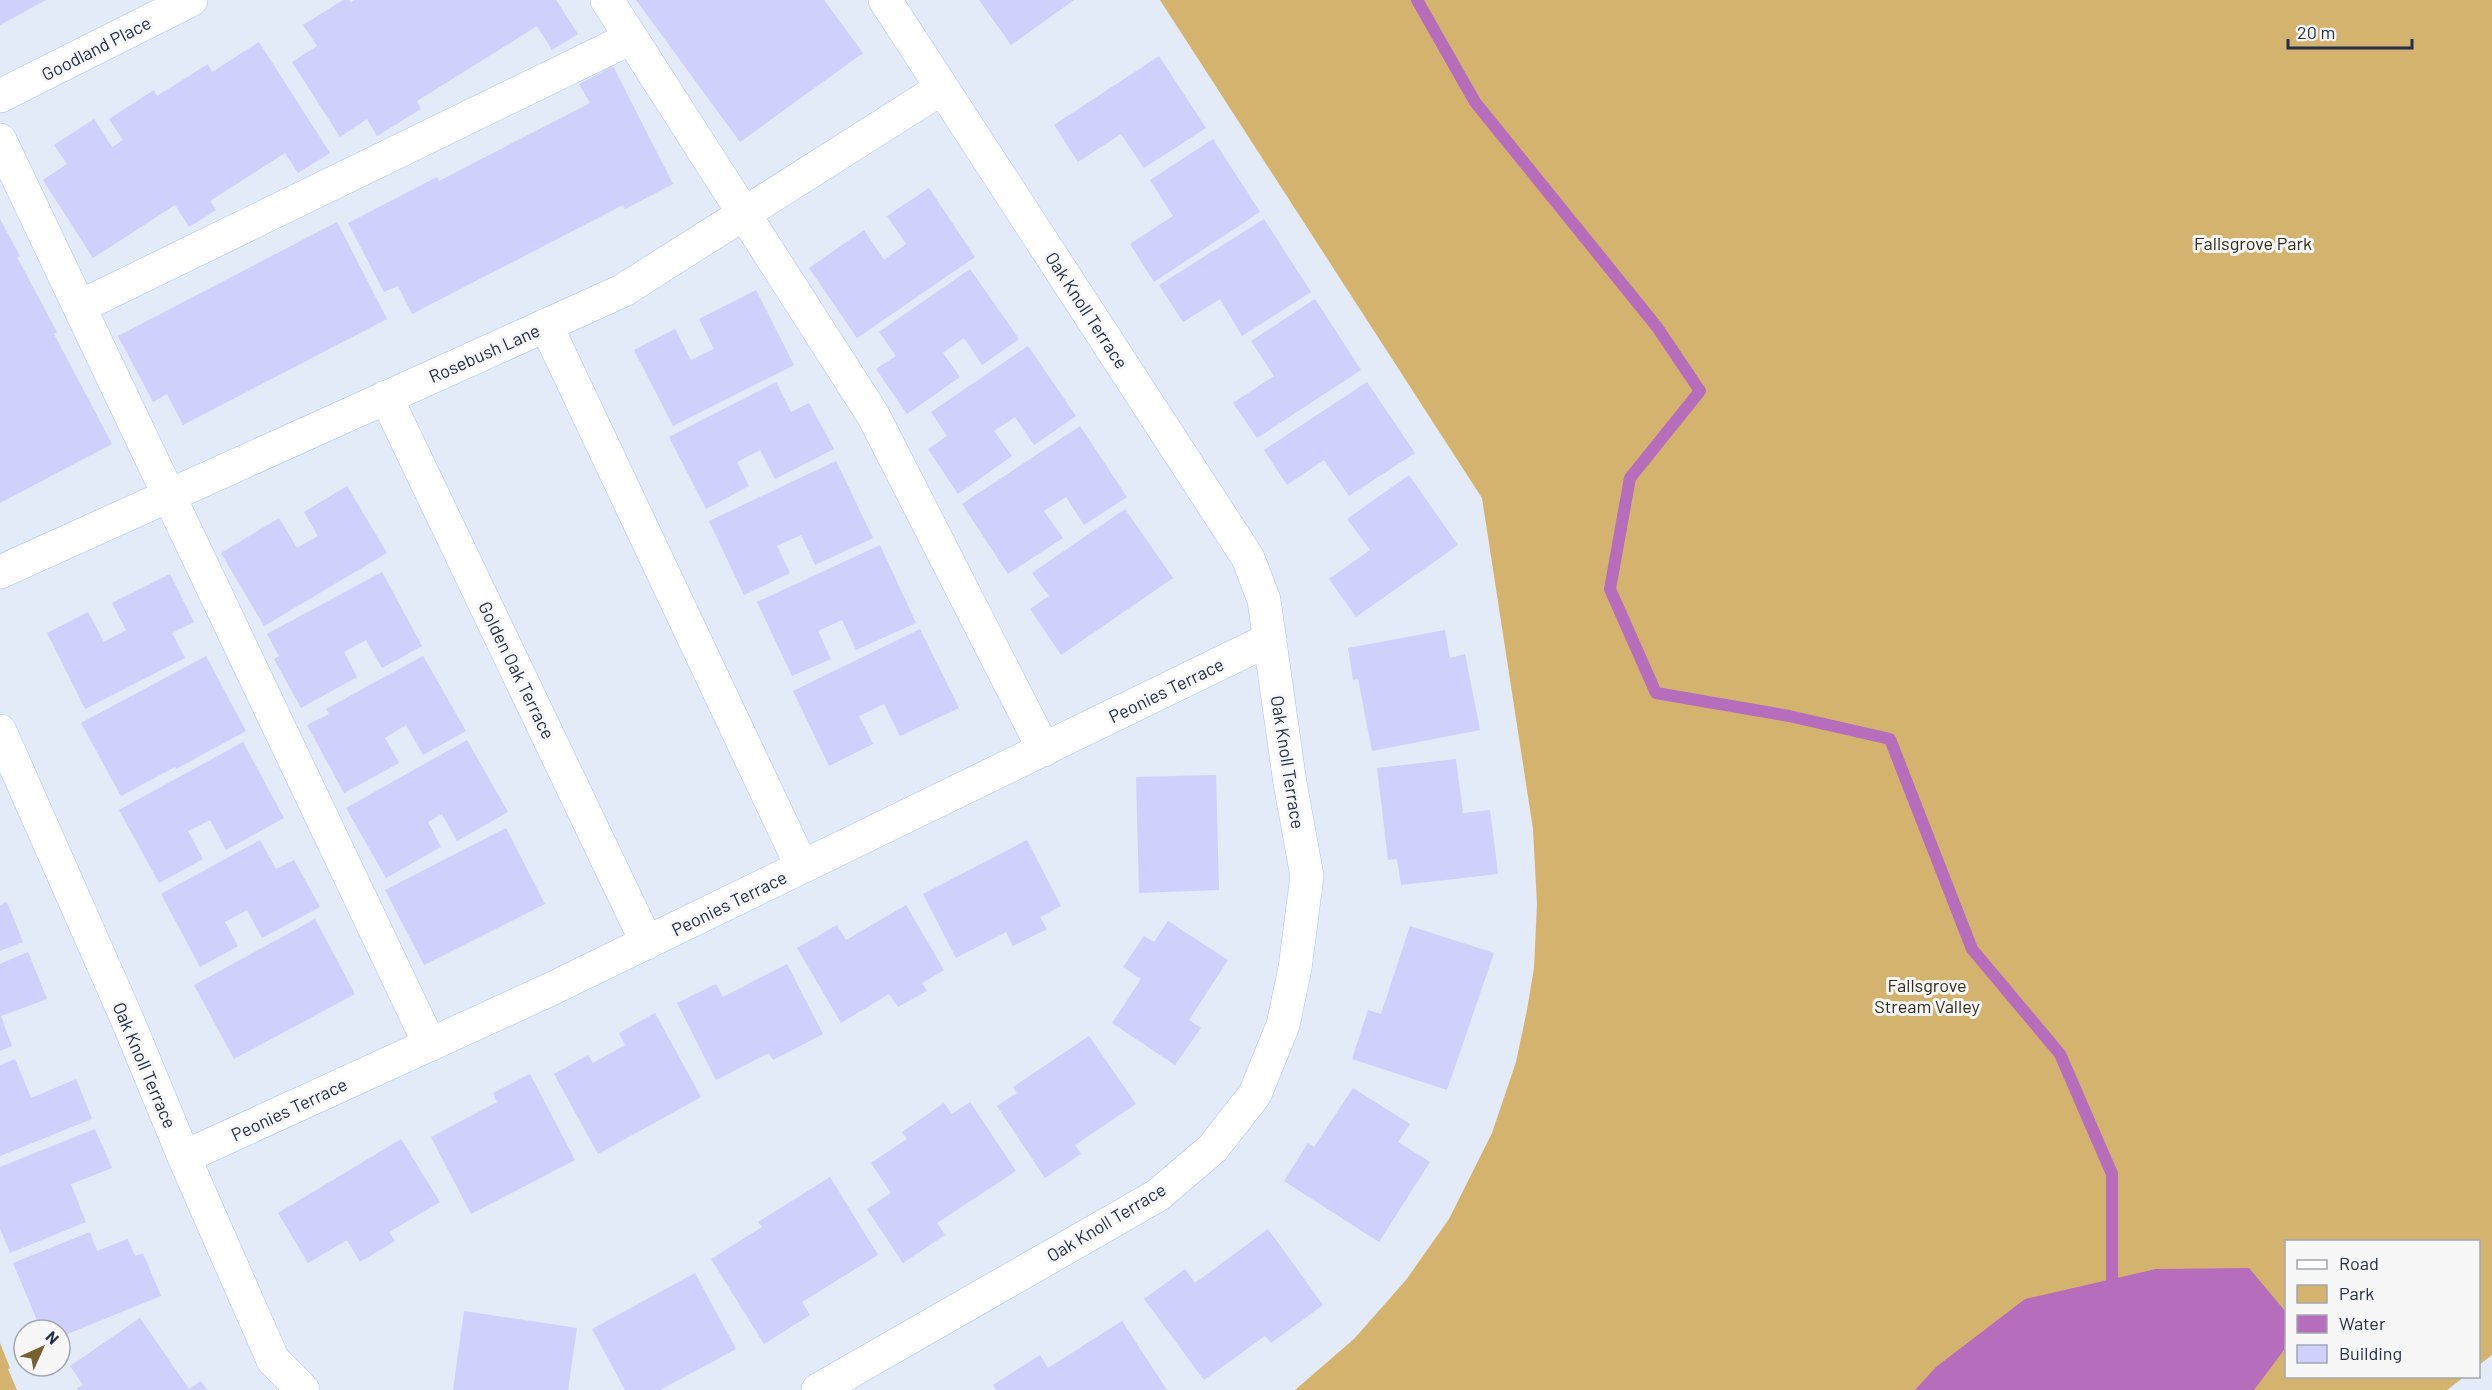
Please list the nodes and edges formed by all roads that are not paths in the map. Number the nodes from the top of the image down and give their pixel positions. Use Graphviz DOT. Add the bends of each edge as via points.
graph roads {
  1 [pos="191,0"];
  2 [pos="607,0"];
  3 [pos="885,0"];
  4 [pos="631,38"];
  5 [pos="942,88"];
  6 [pos="0,96"];
  7 [pos="0,140"];
  8 [pos="744,213"];
  9 [pos="81,306"];
  10 [pos="546,325"];
  11 [pos="386,397"];
  12 [pos="168,496"];
  13 [pos="0,572"];
  14 [pos="1270,639"];
  15 [pos="0,731"];
  16 [pos="1044,750"];
  17 [pos="802,867"];
  18 [pos="648,943"];
  19 [pos="430,1045"];
  20 [pos="184,1157"];
  21 [pos="303,1390"];
  22 [pos="818,1390"];
  1 -- 6 [label="street, Goodland Place"];
  2 -- 4 [label="street"];
  3 -- 5 [label="street, Oak Knoll Terrace"];
  4 -- 8 [label="street"];
  4 -- 9 [label="street"];
  5 -- 8 [label="street, Rosebush Lane"];
  5 -- 14 [label="street, Oak Knoll Terrace" via="1248,558 1264,600"];
  7 -- 9 [label="street"];
  8 -- 10 [label="street, Rosebush Lane" via="622,291"];
  8 -- 16 [label="street" via="873,415"];
  9 -- 12 [label="street"];
  10 -- 11 [label="street, Rosebush Lane"];
  10 -- 17 [label="street"];
  11 -- 12 [label="street, Rosebush Lane"];
  11 -- 18 [label="street, Golden Oak Terrace"];
  12 -- 13 [label="street, Rosebush Lane"];
  12 -- 19 [label="street"];
  14 -- 16 [label="street, Peonies Terrace"];
  14 -- 22 [label="street, Oak Knoll Terrace" via="1306,876 1295,968 1282,1025 1255,1094 1213,1148 1158,1195"];
  15 -- 20 [label="street, Oak Knoll Terrace"];
  16 -- 17 [label="street, Peonies Terrace"];
  17 -- 18 [label="street, Peonies Terrace"];
  18 -- 19 [label="street, Peonies Terrace"];
  19 -- 20 [label="street, Peonies Terrace"];
  20 -- 21 [label="street, Oak Knoll Terrace" via="273,1360"];
}
